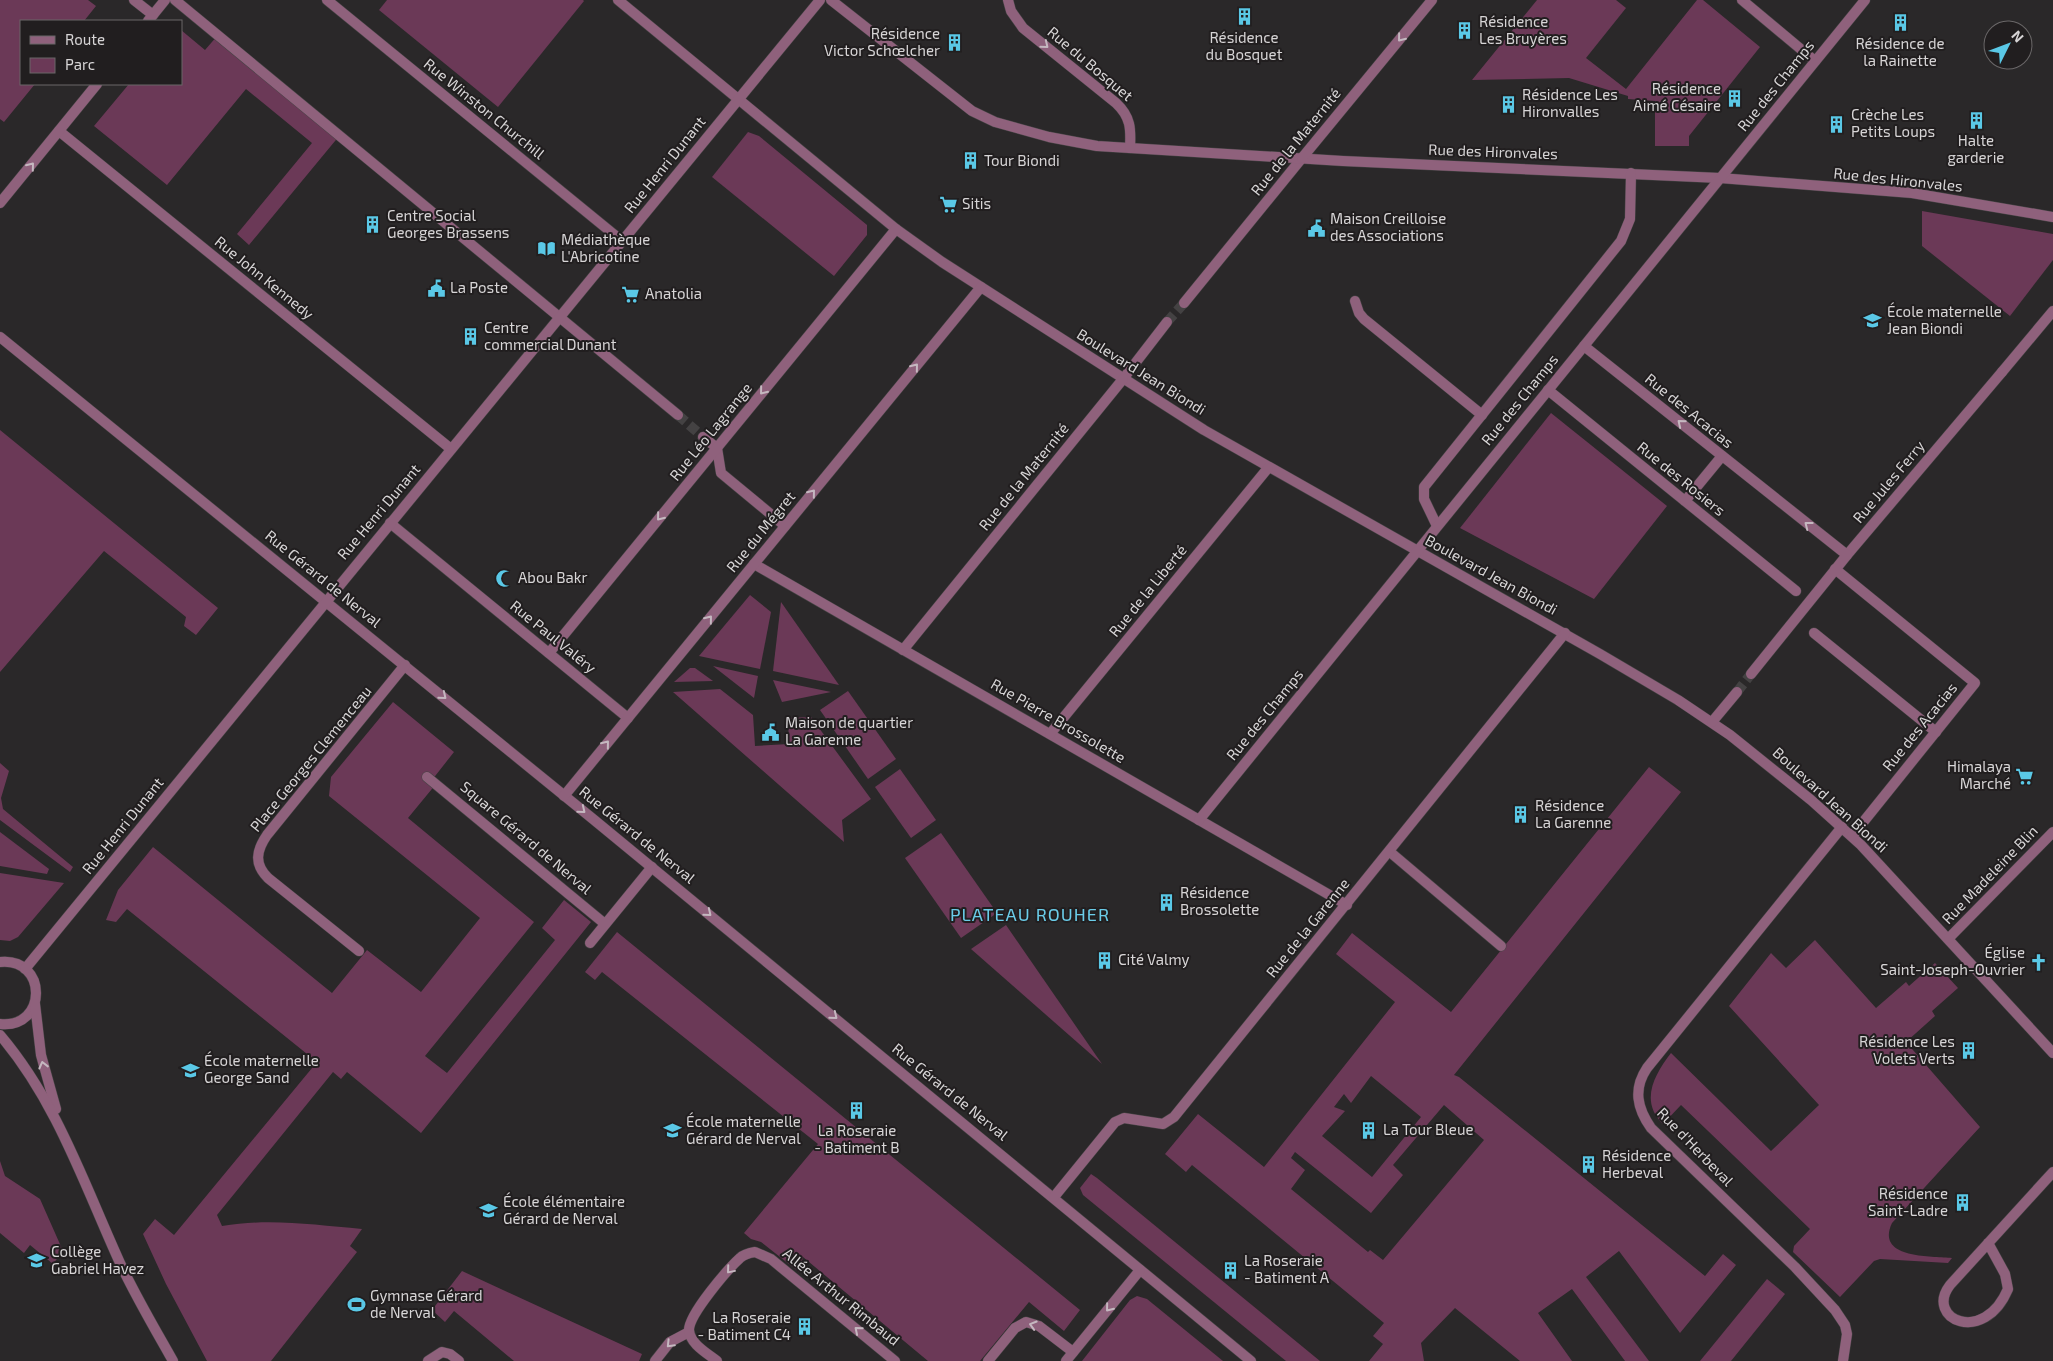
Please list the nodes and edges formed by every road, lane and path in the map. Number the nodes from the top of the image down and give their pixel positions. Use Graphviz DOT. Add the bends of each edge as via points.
graph roads {
  1 [pos="134,0"];
  2 [pos="165,0"];
  3 [pos="176,0"];
  4 [pos="327,0"];
  5 [pos="618,0"];
  6 [pos="820,0"];
  7 [pos="831,0"];
  8 [pos="1008,0"];
  9 [pos="1432,0"];
  10 [pos="1742,0"];
  11 [pos="1864,0"];
  12 [pos="150,18"];
  13 [pos="1816,60"];
  14 [pos="96,85"];
  15 [pos="738,99"];
  16 [pos="59,131"];
  17 [pos="1130,148"];
  18 [pos="1302,158"];
  19 [pos="1631,172"];
  20 [pos="1720,178"];
  21 [pos="0,203"];
  22 [pos="2053,217"];
  23 [pos="896,229"];
  24 [pos="622,241"];
  25 [pos="981,287"];
  26 [pos="1355,301"];
  27 [pos="1184,303"];
  28 [pos="2053,311"];
  29 [pos="559,317"];
  30 [pos="1167,322"];
  31 [pos="0,337"];
  32 [pos="1584,346"];
  33 [pos="1123,379"];
  34 [pos="1548,390"];
  35 [pos="678,415"];
  36 [pos="1482,415"];
  37 [pos="703,436"];
  38 [pos="717,448"];
  39 [pos="451,449"];
  40 [pos="1722,456"];
  41 [pos="1268,468"];
  42 [pos="1685,501"];
  43 [pos="390,523"];
  44 [pos="785,526"];
  45 [pos="1437,526"];
  46 [pos="1417,551"];
  47 [pos="1847,555"];
  48 [pos="754,564"];
  49 [pos="1835,569"];
  50 [pos="1796,591"];
  51 [pos="326,601"];
  52 [pos="1814,632"];
  53 [pos="1565,634"];
  54 [pos="903,650"];
  55 [pos="549,654"];
  56 [pos="405,665"];
  57 [pos="1751,674"];
  58 [pos="1737,692"];
  59 [pos="628,718"];
  60 [pos="1712,722"];
  61 [pos="1936,732"];
  62 [pos="1050,734"];
  63 [pos="427,777"];
  64 [pos="564,796"];
  65 [pos="1199,820"];
  66 [pos="1842,827"];
  67 [pos="2053,832"];
  68 [pos="1852,836"];
  69 [pos="1390,852"];
  70 [pos="652,867"];
  71 [pos="1347,904"];
  72 [pos="605,924"];
  73 [pos="1949,938"];
  74 [pos="590,943"];
  75 [pos="1501,946"];
  76 [pos="359,951"];
  77 [pos="2,960"];
  78 [pos="25,969"];
  79 [pos="35,1004"];
  80 [pos="0,1024"];
  81 [pos="0,1034"];
  82 [pos="2053,1053"];
  83 [pos="62,1129"];
  84 [pos="2053,1172"];
  85 [pos="1054,1197"];
  86 [pos="1988,1243"];
  87 [pos="1140,1270"];
  88 [pos="689,1332"];
  89 [pos="1072,1352"];
  90 [pos="173,1361"];
  91 [pos="428,1361"];
  92 [pos="459,1361"];
  93 [pos="655,1361"];
  94 [pos="716,1361"];
  95 [pos="895,1361"];
  96 [pos="988,1361"];
  97 [pos="1066,1361"];
  98 [pos="1251,1361"];
  99 [pos="1843,1361"];
  1 -- 12 [label="street"];
  2 -- 12 [label="street"];
  3 -- 29 [label="street"];
  4 -- 24 [label="street, Rue Winston Churchill"];
  5 -- 15 [label="street, Boulevard Jean Biondi"];
  6 -- 15 [label="street, Rue Henri Dunant"];
  7 -- 17 [label="street, Rue des Hironvales" via="972,111 995,122 1072,142"];
  8 -- 17 [label="street, Rue du Bosquet, one-way" via="1011,11 1023,28 1121,108 1130,122"];
  9 -- 18 [label="street, Rue de la Maternité, one-way"];
  10 -- 13 [label="street"];
  11 -- 13 [label="street, Rue des Champs"];
  13 -- 20 [label="street, Rue des Champs"];
  14 -- 16 [label="street"];
  15 -- 23 [label="street, Boulevard Jean Biondi"];
  15 -- 24 [label="street, Rue Henri Dunant"];
  21 -- 16 [label="street, one-way"];
  16 -- 39 [label="street, Rue John Kennedy"];
  17 -- 18 [label="street, Rue des Hironvales"];
  18 -- 19 [label="street, Rue des Hironvales"];
  18 -- 27 [label="street, Rue de la Maternité"];
  19 -- 20 [label="street, Rue des Hironvales"];
  19 -- 36 [label="street" via="1630,219 1625,234"];
  20 -- 22 [label="street, Rue des Hironvales" via="1912,194"];
  20 -- 32 [label="street, Rue des Champs"];
  23 -- 25 [label="street, Boulevard Jean Biondi"];
  23 -- 38 [label="street, Rue Léo Lagrange, one-way"];
  24 -- 29 [label="street, Rue Henri Dunant"];
  25 -- 33 [label="street, Boulevard Jean Biondi"];
  44 -- 25 [label="street, Rue du Mégret, one-way"];
  26 -- 36 [label="street" via="1364,319"];
  28 -- 47 [label="street, Rue Jules Ferry"];
  29 -- 35 [label="street"];
  29 -- 39 [label="street, Rue Henri Dunant"];
  30 -- 33 [label="street, Rue de la Maternité"];
  31 -- 51 [label="street, Rue Gérard de Nerval"];
  32 -- 34 [label="street, Rue des Champs"];
  40 -- 32 [label="street, Rue des Acacias, one-way"];
  33 -- 41 [label="street, Boulevard Jean Biondi"];
  33 -- 54 [label="street, Rue de la Maternité"];
  34 -- 42 [label="street, Rue des Rosiers"];
  34 -- 45 [label="street, Rue des Champs"];
  36 -- 45 [label="street" via="1424,487 1424,499"];
  37 -- 38 [label="street"];
  38 -- 44 [label="street" via="721,473"];
  38 -- 55 [label="street, Rue Léo Lagrange, one-way"];
  39 -- 43 [label="street, Rue Henri Dunant"];
  40 -- 42 [label="street"];
  47 -- 40 [label="street, Rue des Acacias, one-way"];
  41 -- 46 [label="street, Boulevard Jean Biondi"];
  41 -- 62 [label="street, Rue de la Liberté"];
  42 -- 50 [label="street, Rue des Rosiers"];
  43 -- 51 [label="street, Rue Henri Dunant"];
  43 -- 55 [label="street, Rue Paul Valéry"];
  44 -- 48 [label="street, Rue du Mégret"];
  45 -- 46 [label="street, Rue des Champs"];
  46 -- 53 [label="street, Boulevard Jean Biondi"];
  46 -- 65 [label="street, Rue des Champs"];
  47 -- 49 [label="street, Rue Jules Ferry"];
  48 -- 54 [label="street, Rue Pierre Brossolette"];
  59 -- 48 [label="street, Rue du Mégret, one-way"];
  49 -- 57 [label="street, Rue Jules Ferry"];
  49 -- 61 [label="street, Rue des Acacias" via="1975,683"];
  51 -- 56 [label="street, Rue Gérard de Nerval"];
  51 -- 78 [label="street, Rue Henri Dunant"];
  52 -- 61 [label="street"];
  53 -- 60 [label="street, Boulevard Jean Biondi"];
  53 -- 69 [label="street, Rue de la Garenne"];
  54 -- 62 [label="street, Rue Pierre Brossolette"];
  55 -- 59 [label="street, Rue Paul Valéry"];
  56 -- 64 [label="street, Rue Gérard de Nerval, one-way"];
  56 -- 76 [label="street, Place Georges Clemenceau" via="267,835 257,856 258,865 268,878"];
  58 -- 60 [label="street"];
  64 -- 59 [label="street, Rue du Mégret, one-way"];
  60 -- 66 [label="street, Boulevard Jean Biondi" via="1745,745"];
  61 -- 68 [label="street, Rue des Acacias"];
  62 -- 65 [label="street, Rue Pierre Brossolette"];
  63 -- 72 [label="street, Square Gérard de Nerval"];
  64 -- 70 [label="street, Rue Gérard de Nerval, one-way"];
  65 -- 71 [label="street, Rue Pierre Brossolette"];
  66 -- 68 [label="street, Boulevard Jean Biondi"];
  66 -- 99 [label="street, Rue d'Herbeval" via="1647,1068 1638,1091 1640,1110 1651,1128 1835,1310 1845,1325"];
  67 -- 73 [label="street, Rue Madeleine Blin"];
  68 -- 73 [label="street, Boulevard Jean Biondi"];
  69 -- 71 [label="street, Rue de la Garenne"];
  69 -- 75 [label="street"];
  70 -- 72 [label="street"];
  70 -- 85 [label="street, Rue Gérard de Nerval, one-way"];
  71 -- 85 [label="street, Rue de la Garenne" via="1174,1116 1163,1124 1128,1118 1115,1122"];
  72 -- 74 [label="street"];
  73 -- 82 [label="street, Boulevard Jean Biondi"];
  77 -- 78 [label="street"];
  78 -- 79 [label="street" via="36,985"];
  79 -- 80 [label="street" via="20,1021"];
  83 -- 79 [label="street, one-way" via="40,1055"];
  81 -- 83 [label="street" via="33,1078"];
  83 -- 90 [label="street" via="121,1265"];
  84 -- 86 [label="street"];
  85 -- 87 [label="street, Rue Gérard de Nerval"];
  86 -- 86 [label="street" via="2005,1274 2008,1290 1986,1318 1975,1323 1960,1322 1945,1309 1946,1290"];
  87 -- 89 [label="street, one-way"];
  87 -- 98 [label="street, Rue Gérard de Nerval"];
  88 -- 93 [label="street, one-way" via="676,1337"];
  88 -- 94 [label="street" via="699,1347"];
  95 -- 88 [label="street, Allée Arthur Rimbaud, one-way" via="771,1258 754,1252 741,1257 699,1307"];
  89 -- 96 [label="street, one-way" via="1039,1326 1026,1322 1016,1328"];
  89 -- 97 [label="street"];
  91 -- 92 [label="street" via="442,1352"];
}
